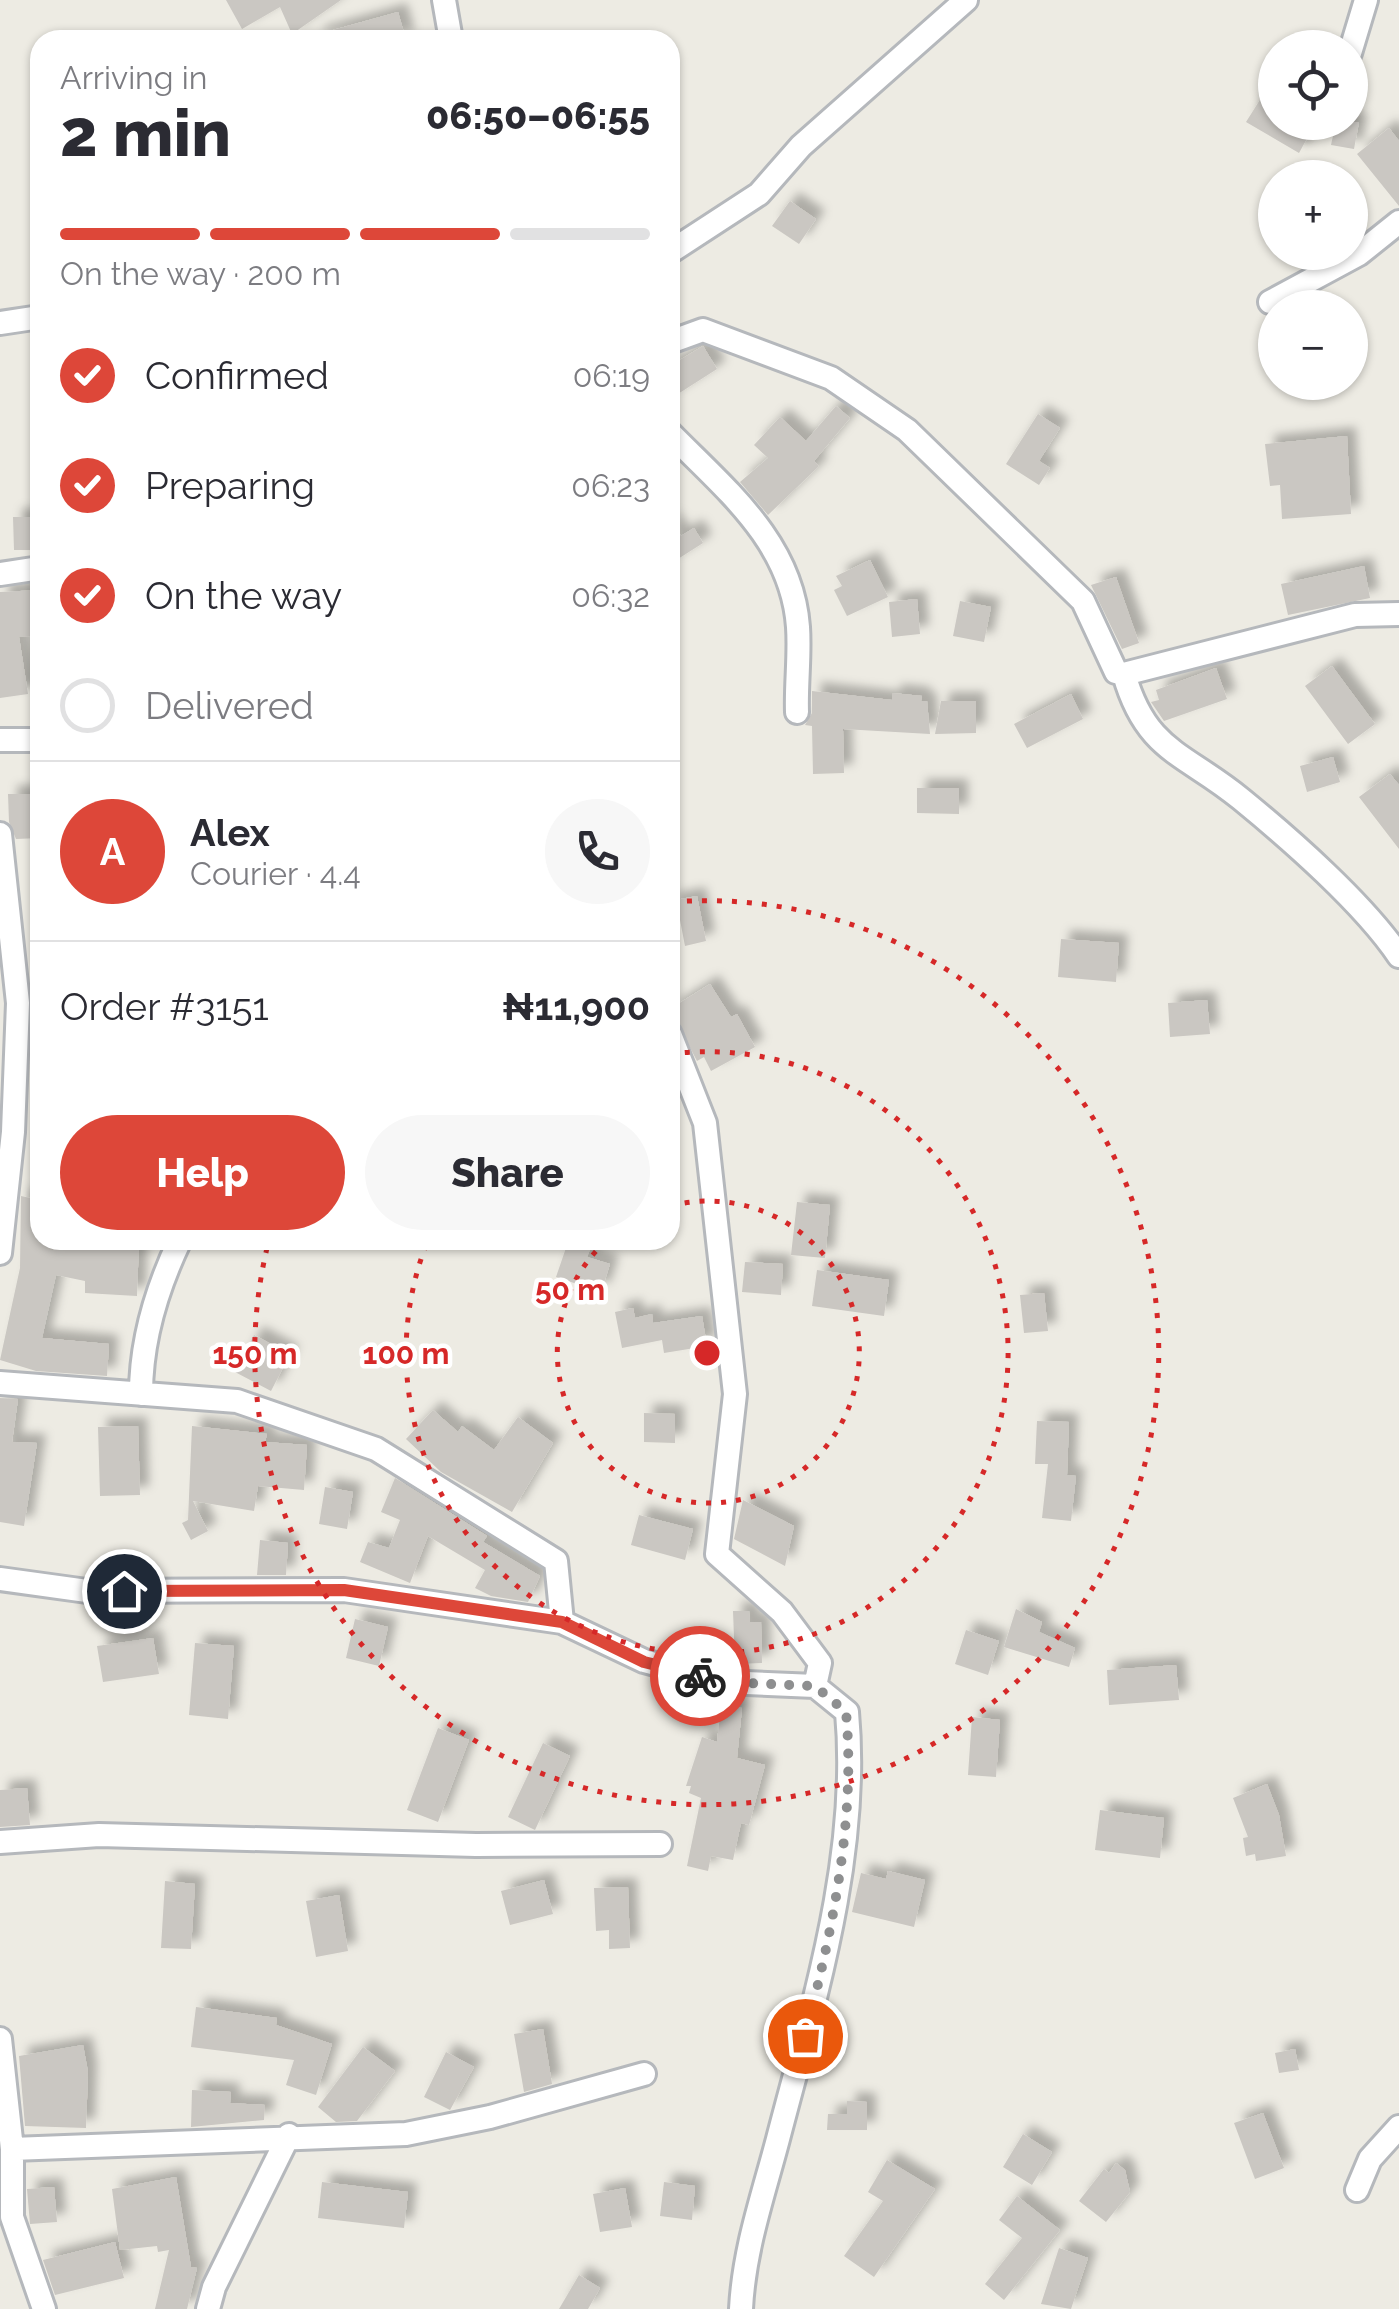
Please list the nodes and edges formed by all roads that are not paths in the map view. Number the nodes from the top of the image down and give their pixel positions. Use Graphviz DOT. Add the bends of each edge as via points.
graph roads {
  1 [pos="444,0"];
  2 [pos="966,0"];
  3 [pos="1366,0"];
  4 [pos="449,30"];
  5 [pos="1357,30"];
  6 [pos="1399,222"];
  7 [pos="680,245"];
  8 [pos="1292,290"];
  9 [pos="30,318"];
  10 [pos="0,323"];
  11 [pos="680,338"];
  12 [pos="680,443"];
  13 [pos="30,570"];
  14 [pos="0,574"];
  15 [pos="1399,614"];
  16 [pos="1124,674"];
  17 [pos="797,712"];
  18 [pos="0,740"];
  19 [pos="30,740"];
  20 [pos="0,834"];
  21 [pos="1399,956"];
  22 [pos="680,1059"];
  23 [pos="175,1250"];
  24 [pos="0,1253"];
  25 [pos="0,1383"];
  26 [pos="142,1394"];
  27 [pos="0,1579"];
  28 [pos="562,1622"];
  29 [pos="815,1686"];
  30 [pos="0,1842"];
  31 [pos="660,1844"];
  32 [pos="0,2039"];
  33 [pos="644,2074"];
  34 [pos="1399,2127"];
  35 [pos="289,2136"];
  36 [pos="12,2148"];
  37 [pos="1357,2190"];
  38 [pos="44,2309"];
  39 [pos="208,2309"];
  40 [pos="740,2309"];
  1 -- 4 [label="street"];
  2 -- 7 [label="street" via="800,146 759,194"];
  3 -- 5 [label="street"];
  6 -- 8 [label="street" via="1359,254"];
  9 -- 10 [label="street"];
  11 -- 16 [label="street" via="703,330 831,378 907,430 1083,601 1111,668"];
  12 -- 17 [label="street" via="764,528 787,576 798,626"];
  13 -- 14 [label="street"];
  15 -- 16 [label="street" via="1355,615"];
  16 -- 21 [label="street" via="1132,703 1161,746 1239,797 1378,926"];
  18 -- 19 [label="street"];
  20 -- 24 [label="street" via="18,1003"];
  22 -- 29 [label="street" via="705,1123 735,1394 717,1554 792,1625 820,1664"];
  23 -- 26 [label="street" via="141,1356"];
  25 -- 26 [label="street"];
  26 -- 28 [label="street" via="237,1401 376,1449 556,1561"];
  27 -- 28 [label="street" via="87,1591 344,1590"];
  28 -- 29 [label="street" via="644,1662 722,1682"];
  29 -- 40 [label="street" via="846,1712 852,1771 823,1970 744,2257"];
  30 -- 31 [label="street" via="99,1835"];
  32 -- 36 [label="street"];
  33 -- 35 [label="street" via="406,2134"];
  34 -- 37 [label="street" via="1370,2159"];
  35 -- 36 [label="street"];
  35 -- 39 [label="street"];
  36 -- 38 [label="street" via="12,2217"];
}
